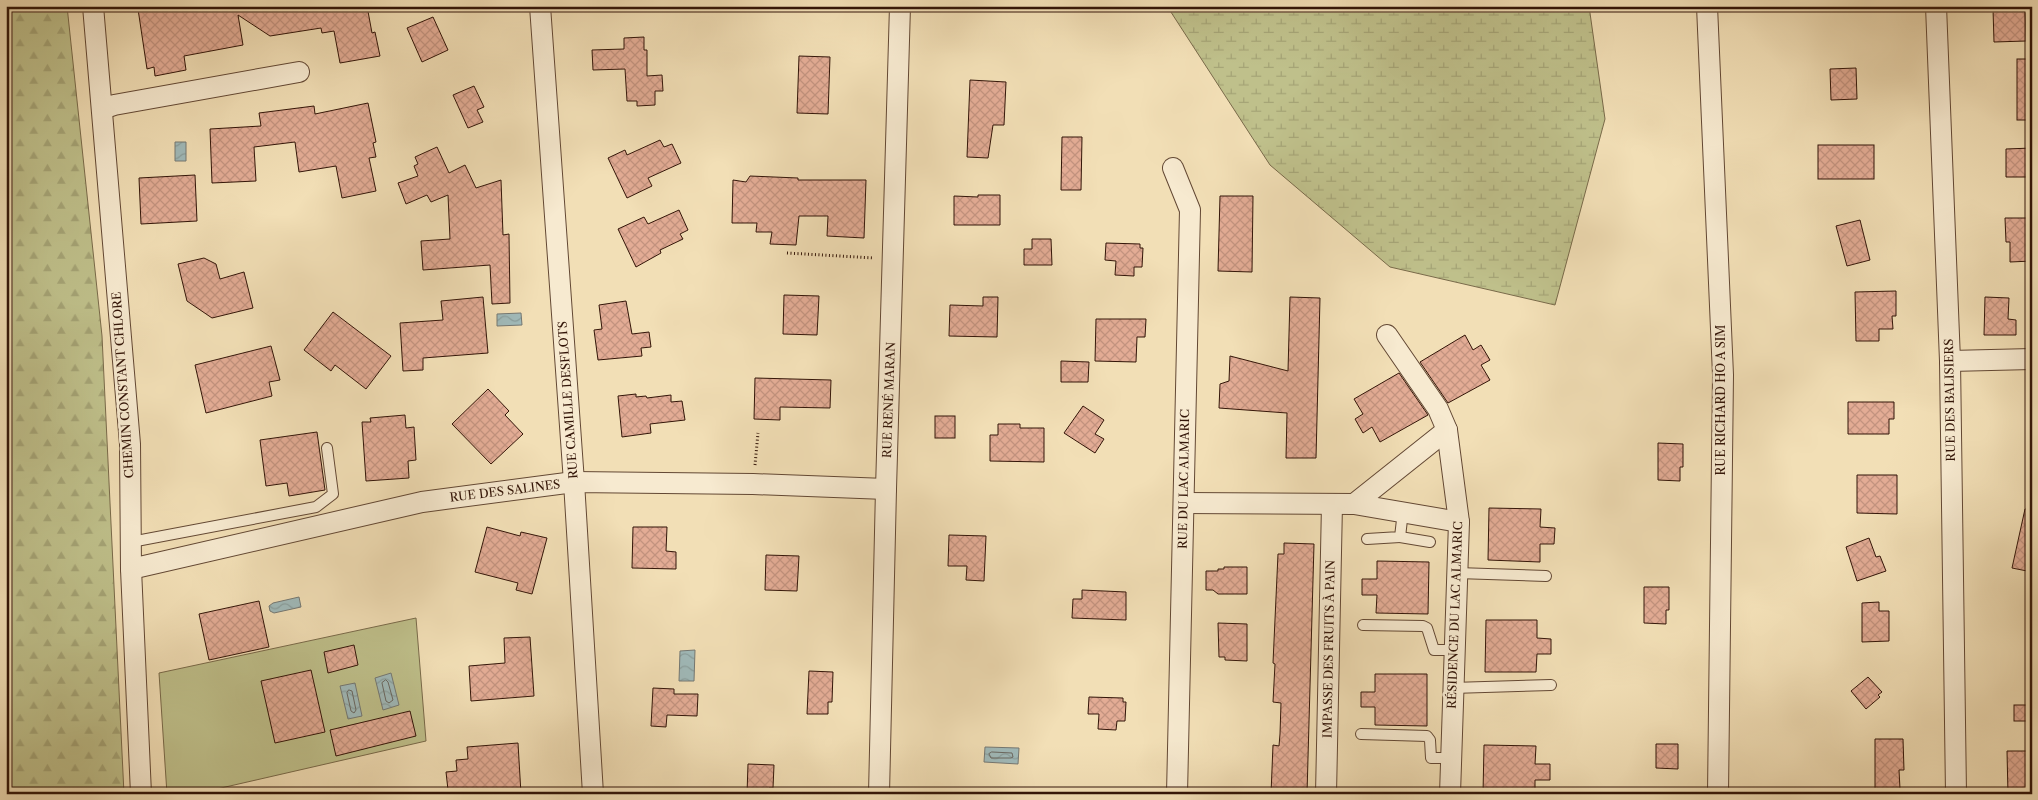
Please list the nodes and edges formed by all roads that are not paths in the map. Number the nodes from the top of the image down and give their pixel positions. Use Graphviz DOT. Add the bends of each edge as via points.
graph roads {
  1 [pos="93,6"];
  2 [pos="540,6"];
  3 [pos="900,6"];
  4 [pos="1707,6"];
  5 [pos="1936,6"];
  6 [pos="299,72"];
  7 [pos="102,109"];
  8 [pos="1174,168"];
  9 [pos="1387,335"];
  10 [pos="2032,359"];
  11 [pos="1950,361"];
  12 [pos="1447,430"];
  13 [pos="327,448"];
  14 [pos="574,482"];
  15 [pos="886,489"];
  16 [pos="1184,503"];
  17 [pos="1332,504"];
  18 [pos="1354,504"];
  19 [pos="1403,512"];
  20 [pos="1459,522"];
  21 [pos="1400,537"];
  22 [pos="1367,539"];
  23 [pos="131,542"];
  24 [pos="1430,542"];
  25 [pos="131,569"];
  26 [pos="1457,572"];
  27 [pos="1546,576"];
  28 [pos="1362,625"];
  29 [pos="1454,650"];
  30 [pos="1551,686"];
  31 [pos="1452,688"];
  32 [pos="1361,734"];
  33 [pos="1450,758"];
  34 [pos="141,794"];
  35 [pos="593,794"];
  36 [pos="879,794"];
  37 [pos="1177,794"];
  38 [pos="1326,794"];
  39 [pos="1450,794"];
  40 [pos="1718,794"];
  41 [pos="1956,794"];
  1 -- 7 [label="street, CHEMIN CONSTANT CHLORE"];
  2 -- 14 [label="street, RUE CAMILLE DESFLOTS"];
  3 -- 15 [label="street, RUE RENÉ MARAN"];
  4 -- 40 [label="street, RUE RICHARD HO A SIM" via="1722,375"];
  5 -- 11 [label="street, RUE DES BALISIERS"];
  6 -- 7 [label="street"];
  7 -- 23 [label="street, CHEMIN CONSTANT CHLORE" via="130,444"];
  8 -- 16 [label="street, RUE DU LAC ALMARIC" via="1190,210"];
  9 -- 12 [label="street, RÉSIDENCE DU LAC ALMARIC" via="1438,409"];
  10 -- 11 [label="street"];
  11 -- 41 [label="street, RUE DES BALISIERS"];
  12 -- 18 [label="street"];
  12 -- 20 [label="street, RÉSIDENCE DU LAC ALMARIC"];
  13 -- 23 [label="lane" via="333,494 316,507"];
  14 -- 15 [label="street, RUE DES SALINES"];
  14 -- 25 [label="street, RUE DES SALINES" via="422,502"];
  14 -- 35 [label="street, RUE CAMILLE DESFLOTS"];
  15 -- 36 [label="street, RUE RENÉ MARAN"];
  16 -- 17 [label="street"];
  16 -- 37 [label="street, RUE DU LAC ALMARIC"];
  17 -- 18 [label="street"];
  17 -- 38 [label="street, IMPASSE DES FRUITS À PAIN"];
  18 -- 19 [label="street"];
  19 -- 20 [label="street"];
  19 -- 21 [label="lane"];
  20 -- 26 [label="street, RÉSIDENCE DU LAC ALMARIC"];
  21 -- 22 [label="lane"];
  21 -- 24 [label="lane"];
  23 -- 25 [label="street, CHEMIN CONSTANT CHLORE"];
  25 -- 34 [label="street, CHEMIN CONSTANT CHLORE"];
  26 -- 27 [label="lane"];
  26 -- 29 [label="street, RÉSIDENCE DU LAC ALMARIC"];
  28 -- 29 [label="lane" via="1423,626 1427,628 1434,650"];
  29 -- 31 [label="street, RÉSIDENCE DU LAC ALMARIC"];
  30 -- 31 [label="lane"];
  31 -- 33 [label="street, RÉSIDENCE DU LAC ALMARIC"];
  32 -- 33 [label="lane" via="1427,736 1431,758"];
  33 -- 39 [label="street, RÉSIDENCE DU LAC ALMARIC"];
}
